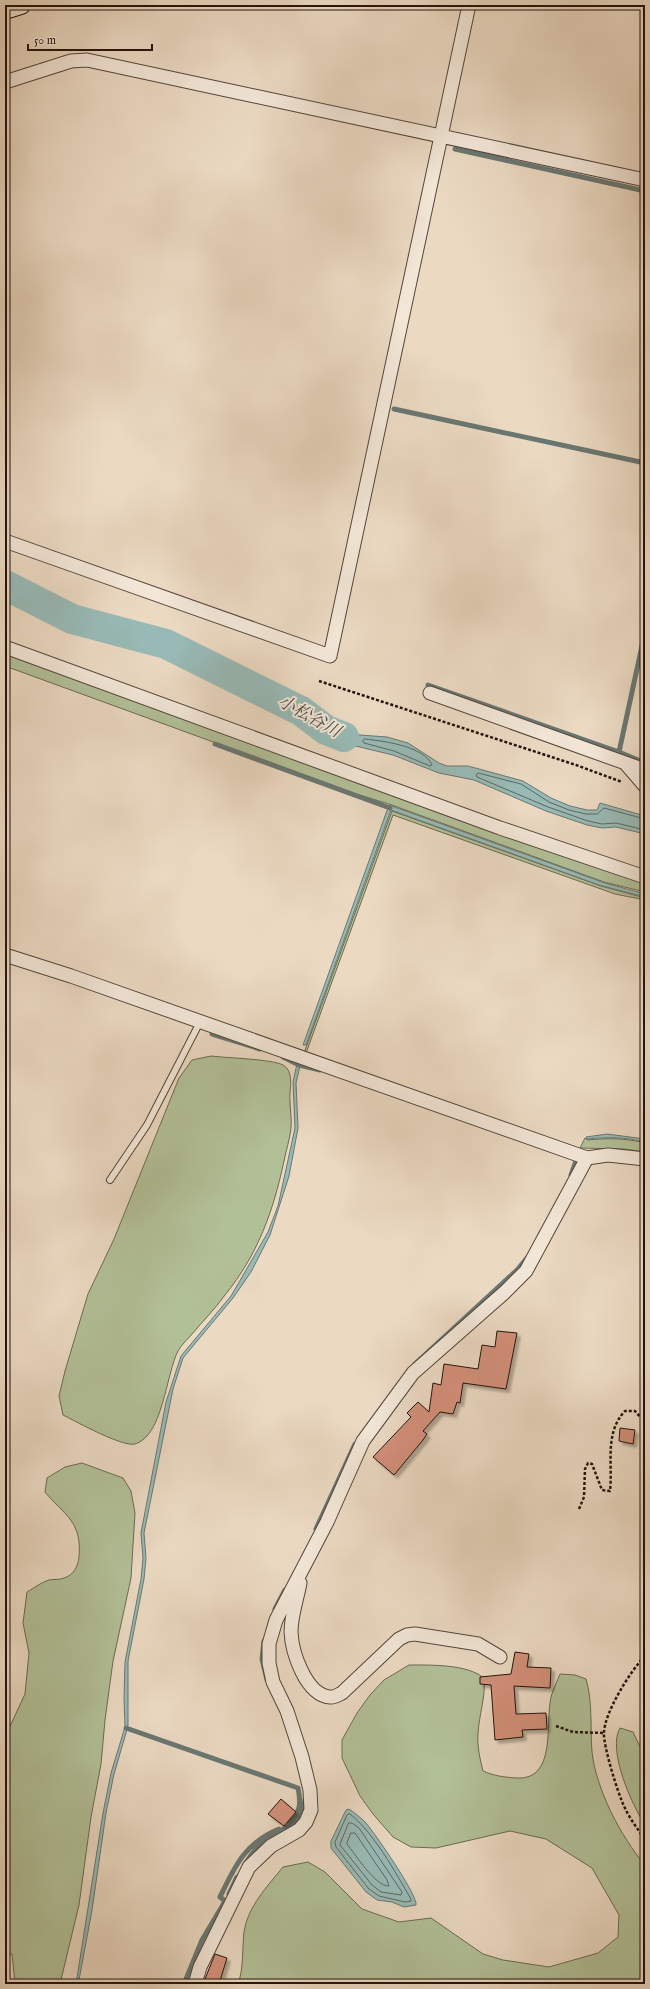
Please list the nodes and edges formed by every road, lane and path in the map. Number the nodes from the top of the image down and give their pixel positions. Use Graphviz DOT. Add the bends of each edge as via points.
graph roads {
  1 [pos="21,5"];
  2 [pos="469,5"];
  3 [pos="5,10"];
  4 [pos="5,82"];
  5 [pos="441,137"];
  6 [pos="645,180"];
  7 [pos="5,541"];
  8 [pos="5,647"];
  9 [pos="319,681"];
  10 [pos="430,693"];
  11 [pos="626,764"];
  12 [pos="645,770"];
  13 [pos="627,784"];
  14 [pos="645,786"];
  15 [pos="645,877"];
  16 [pos="5,955"];
  17 [pos="200,1022"];
  18 [pos="587,1158"];
  19 [pos="645,1159"];
  20 [pos="110,1180"];
  21 [pos="645,1431"];
  22 [pos="579,1509"];
  23 [pos="302,1572"];
  24 [pos="645,1656"];
  25 [pos="500,1657"];
  26 [pos="556,1726"];
  27 [pos="604,1734"];
  28 [pos="645,1840"];
  29 [pos="195,1984"];
  1 -- 3 [label="main road"];
  2 -- 5 [label="street"];
  4 -- 5 [label="street" via="71,60 86,60"];
  5 -- 6 [label="street"];
  5 -- 7 [label="street" via="330,656"];
  8 -- 15 [label="street" via="500,828"];
  9 -- 13 [label="path"];
  10 -- 11 [label="street"];
  11 -- 12 [label="street"];
  11 -- 14 [label="street"];
  16 -- 17 [label="street"];
  17 -- 18 [label="street"];
  17 -- 20 [label="lane" via="147,1125"];
  18 -- 19 [label="street" via="608,1155"];
  18 -- 23 [label="street" via="526,1271 413,1373 363,1441"];
  21 -- 22 [label="path" via="642,1419 635,1411 625,1411 618,1418 609,1451 610,1491 602,1490 592,1464 588,1463 585,1469 584,1497"];
  23 -- 25 [label="street" via="292,1618 292,1643 314,1692 331,1698 342,1693 399,1639 407,1635 478,1644"];
  23 -- 29 [label="street" via="276,1620 269,1644 269,1663 273,1682 288,1711 302,1757 310,1790 311,1810 302,1826 292,1835 271,1846 249,1867 200,1967"];
  24 -- 27 [label="path" via="620,1690 608,1716"];
  26 -- 27 [label="path" via="573,1732"];
  27 -- 28 [label="path" via="624,1807"];
}
